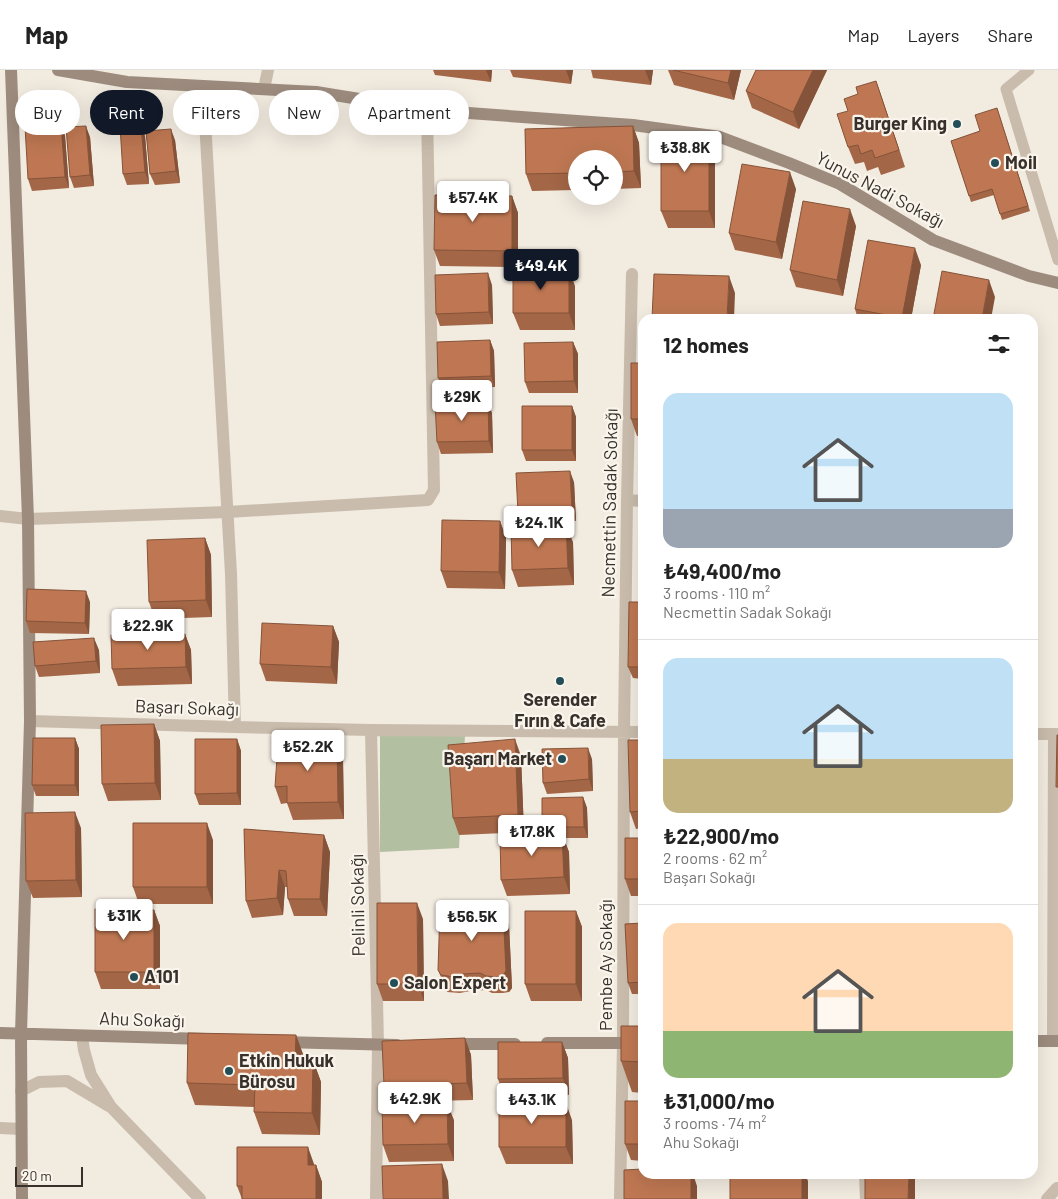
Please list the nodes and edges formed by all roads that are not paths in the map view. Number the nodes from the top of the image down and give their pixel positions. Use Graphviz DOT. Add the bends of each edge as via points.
graph roads {
  1 [pos="11,70"];
  2 [pos="58,70"];
  3 [pos="268,70"];
  4 [pos="1029,70"];
  5 [pos="203,86"];
  6 [pos="264,89"];
  7 [pos="349,97"];
  8 [pos="469,113"];
  9 [pos="427,135"];
  10 [pos="1058,260"];
  11 [pos="632,274"];
  12 [pos="1058,283"];
  13 [pos="627,500"];
  14 [pos="638,501"];
  15 [pos="228,512"];
  16 [pos="0,516"];
  17 [pos="28,518"];
  18 [pos="30,721"];
  19 [pos="235,727"];
  20 [pos="371,730"];
  21 [pos="624,731"];
  22 [pos="638,732"];
  23 [pos="1038,734"];
  24 [pos="1056,734"];
  25 [pos="0,1033"];
  26 [pos="21,1034"];
  27 [pos="82,1036"];
  28 [pos="220,1040"];
  29 [pos="270,1041"];
  30 [pos="1038,1041"];
  31 [pos="1056,1041"];
  32 [pos="623,1043"];
  33 [pos="638,1043"];
  34 [pos="408,1044"];
  35 [pos="437,1044"];
  36 [pos="378,1045"];
  37 [pos="21,1091"];
  38 [pos="111,1107"];
  39 [pos="0,1128"];
  40 [pos="22,1129"];
  41 [pos="865,1179"];
  42 [pos="1057,1188"];
  43 [pos="22,1199"];
  44 [pos="200,1199"];
  45 [pos="376,1199"];
  46 [pos="620,1199"];
  47 [pos="866,1199"];
  48 [pos="1047,1199"];
  1 -- 17 [label="street"];
  2 -- 5 [label="street, Yunus Nadi Sokağı" via="127,82"];
  3 -- 6 [label="street"];
  4 -- 10 [label="lane" via="1006,89"];
  5 -- 6 [label="street, Yunus Nadi Sokağı"];
  5 -- 15 [label="street"];
  6 -- 7 [label="street, Yunus Nadi Sokağı"];
  8 -- 12 [label="street, Yunus Nadi Sokağı" via="633,125 720,137 840,184 933,240 1029,276"];
  9 -- 15 [label="street" via="434,490 428,500"];
  11 -- 13 [label="street, Necmettin Sadak Sokağı"];
  13 -- 14 [label="street"];
  13 -- 21 [label="street, Necmettin Sadak Sokağı"];
  15 -- 17 [label="street"];
  15 -- 19 [label="street"];
  16 -- 17 [label="street"];
  17 -- 18 [label="street"];
  18 -- 19 [label="street, Başarı Sokağı"];
  18 -- 26 [label="street"];
  19 -- 20 [label="street, Başarı Sokağı"];
  20 -- 21 [label="street, Başarı Sokağı"];
  20 -- 36 [label="street, Pelinli Sokağı"];
  21 -- 22 [label="street, Başarı Sokağı"];
  21 -- 32 [label="street, Pembe Ay Sokağı"];
  23 -- 24 [label="street"];
  24 -- 31 [label="street"];
  25 -- 26 [label="street, Ahu Sokağı"];
  26 -- 27 [label="street, Ahu Sokağı"];
  26 -- 37 [label="street"];
  27 -- 28 [label="street, Ahu Sokağı"];
  27 -- 38 [label="street" via="91,1075"];
  29 -- 36 [label="street"];
  30 -- 31 [label="street"];
  32 -- 33 [label="street"];
  32 -- 35 [label="street"];
  32 -- 46 [label="street, Pembe Ay Sokağı"];
  34 -- 36 [label="street"];
  36 -- 45 [label="street, Pelinli Sokağı"];
  37 -- 38 [label="street" via="39,1082 66,1081"];
  37 -- 40 [label="street"];
  38 -- 44 [label="street"];
  39 -- 40 [label="street"];
  40 -- 43 [label="street"];
  41 -- 47 [label="street"];
  42 -- 48 [label="street"];
}
